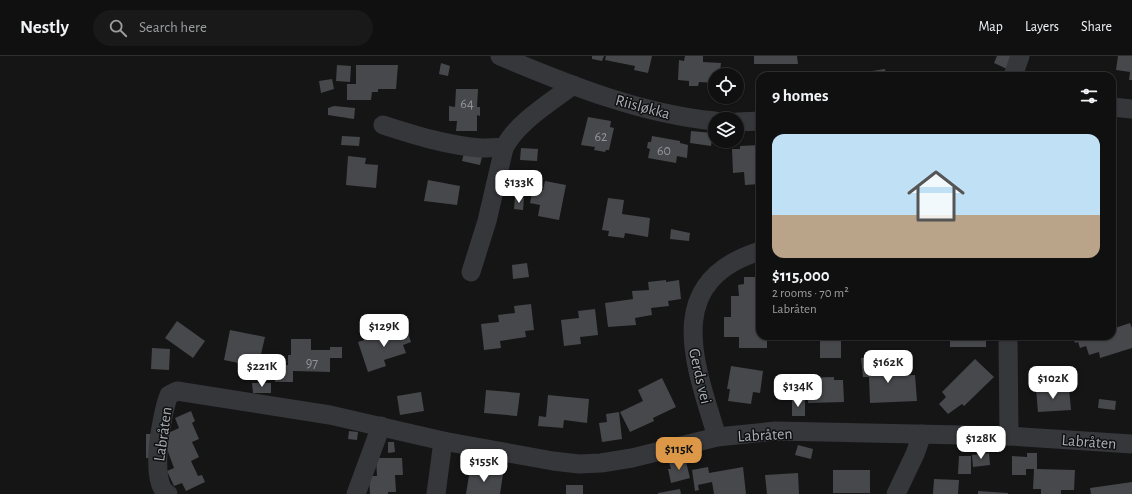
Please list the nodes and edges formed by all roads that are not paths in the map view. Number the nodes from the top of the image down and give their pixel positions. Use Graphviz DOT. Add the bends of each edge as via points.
graph roads {
  1 [pos="500,56"];
  2 [pos="1020,56"];
  3 [pos="1014,72"];
  4 [pos="573,86"];
  5 [pos="1116,107"];
  6 [pos="1132,109"];
  7 [pos="708,120"];
  8 [pos="756,121"];
  9 [pos="744,122"];
  10 [pos="383,125"];
  11 [pos="504,148"];
  12 [pos="756,253"];
  13 [pos="471,272"];
  14 [pos="1008,340"];
  15 [pos="381,426"];
  16 [pos="922,434"];
  17 [pos="718,436"];
  18 [pos="1009,436"];
  19 [pos="442,440"];
  20 [pos="1132,444"];
  21 [pos="168,494"];
  22 [pos="356,494"];
  23 [pos="436,494"];
  24 [pos="896,494"];
  1 -- 4 [label="street, Riisløkka"];
  2 -- 3 [label="street"];
  4 -- 7 [label="street, Riisløkka" via="639,106"];
  4 -- 11 [label="street" via="518,128"];
  5 -- 6 [label="street"];
  8 -- 9 [label="street"];
  10 -- 11 [label="street" via="449,142 483,148"];
  11 -- 13 [label="street" via="487,221"];
  12 -- 17 [label="street, Gerds vei" via="733,262 714,275 707,284 694,314 694,355"];
  14 -- 18 [label="street"];
  15 -- 19 [label="street, Labråten"];
  15 -- 21 [label="street, Labråten" via="330,414 230,398 172,392 166,402 159,442 159,481 161,488"];
  15 -- 22 [label="street"];
  16 -- 17 [label="street, Labråten" via="776,431"];
  16 -- 18 [label="street, Labråten"];
  16 -- 24 [label="street"];
  17 -- 19 [label="street, Labråten" via="632,458 580,464"];
  18 -- 20 [label="street, Labråten"];
  19 -- 23 [label="street"];
}
